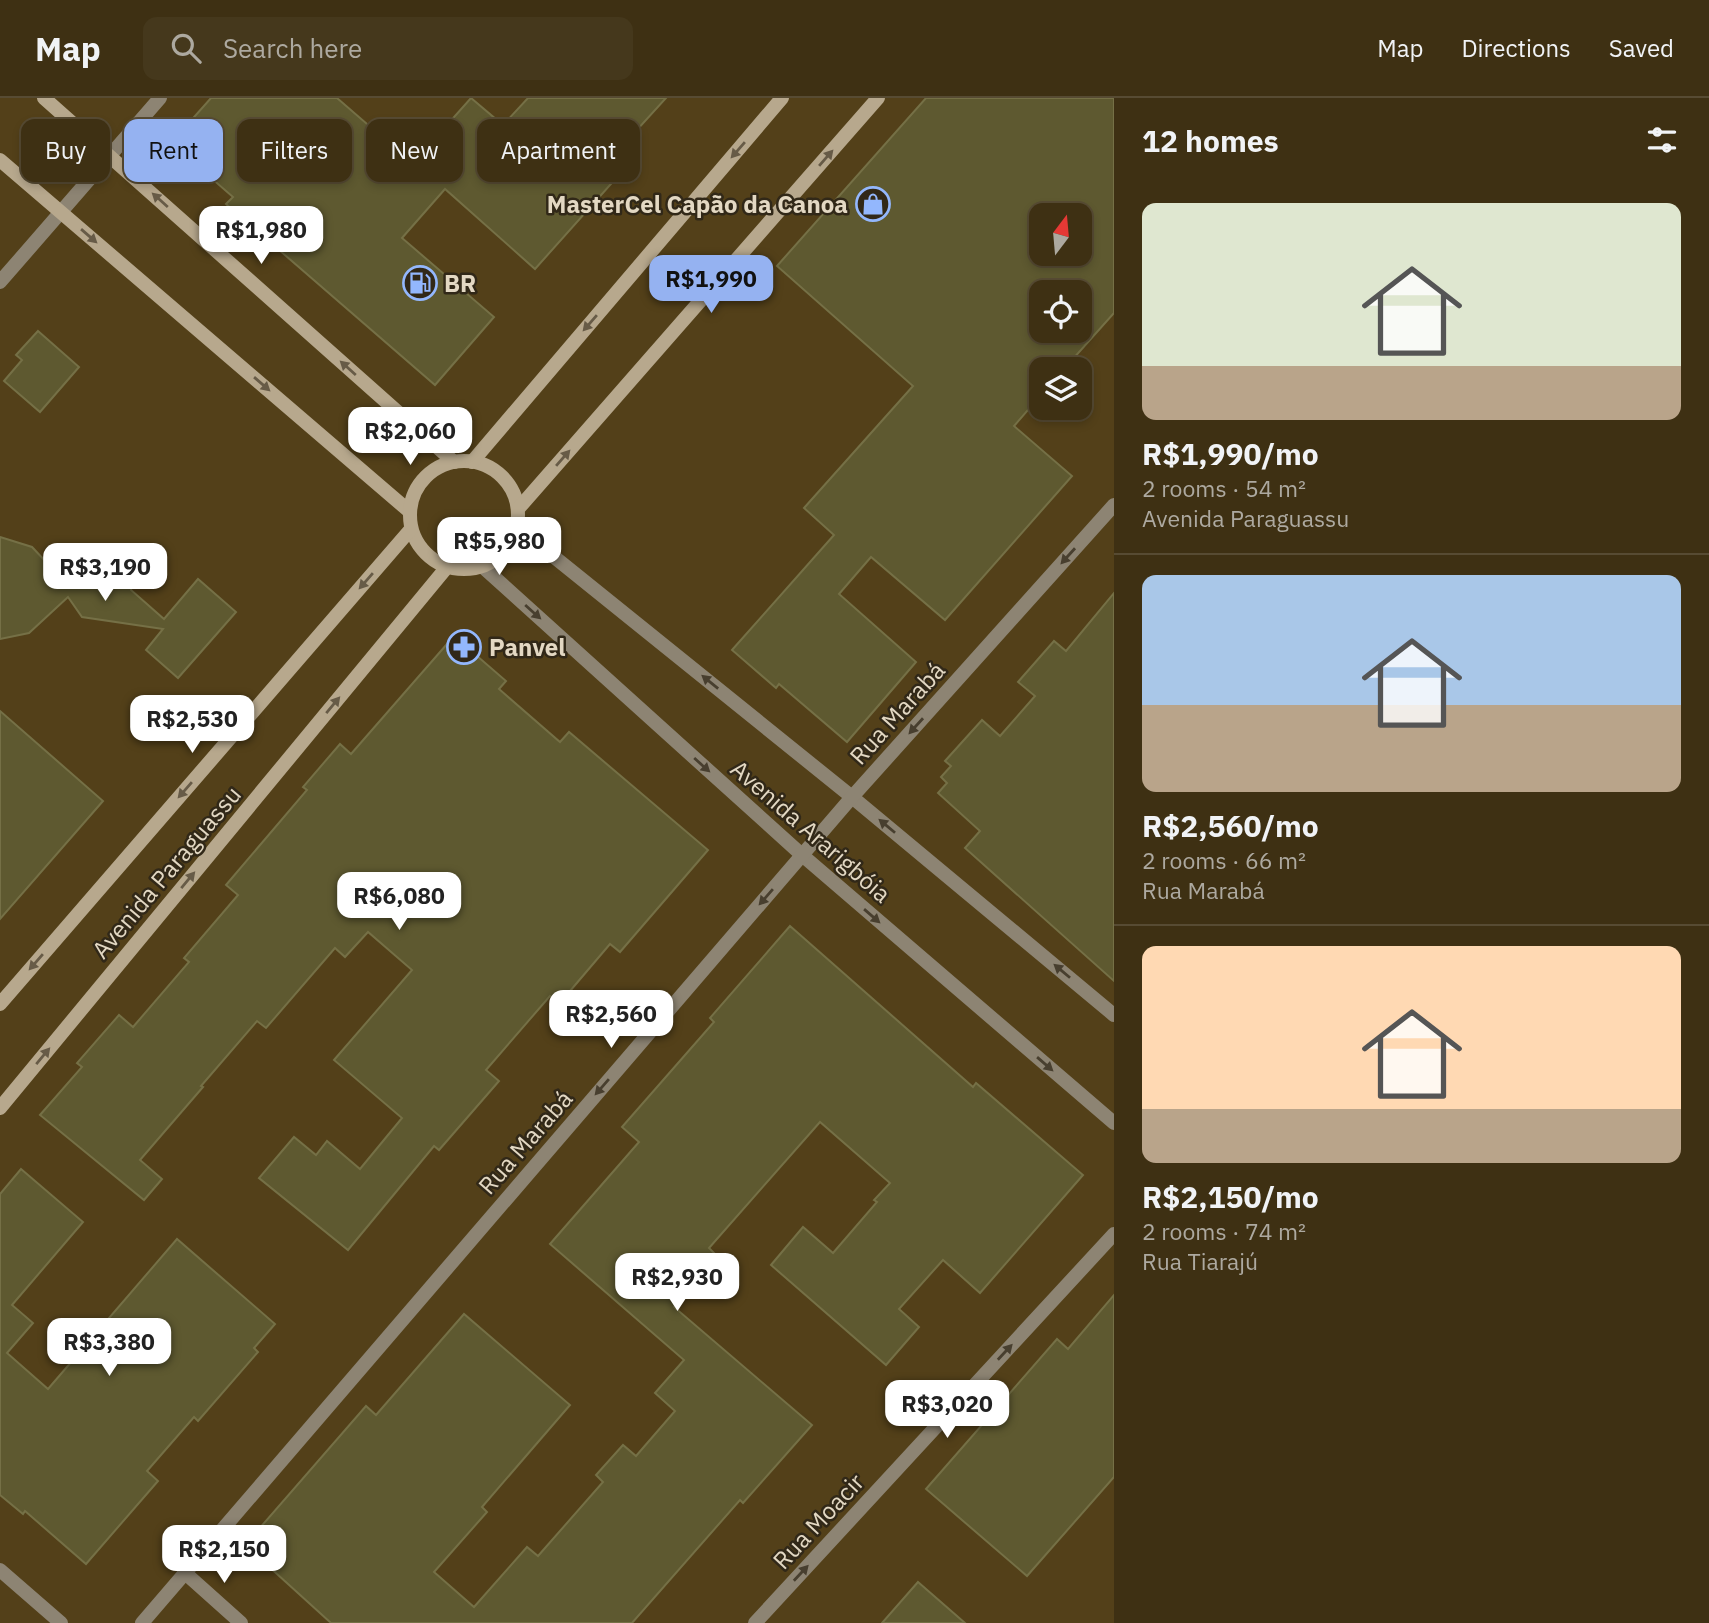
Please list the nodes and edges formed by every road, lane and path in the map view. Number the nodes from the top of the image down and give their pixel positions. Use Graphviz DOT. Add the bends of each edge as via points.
graph roads {
  1 [pos="44,98"];
  2 [pos="160,98"];
  3 [pos="782,98"];
  4 [pos="878,98"];
  5 [pos="68,119"];
  6 [pos="110,156"];
  7 [pos="0,160"];
  8 [pos="88,182"];
  9 [pos="61,213"];
  10 [pos="0,282"];
  11 [pos="454,462"];
  12 [pos="472,462"];
  13 [pos="1114,505"];
  14 [pos="518,509"];
  15 [pos="409,511"];
  16 [pos="517,527"];
  17 [pos="411,529"];
  18 [pos="447,567"];
  19 [pos="483,567"];
  20 [pos="852,797"];
  21 [pos="802,855"];
  22 [pos="0,1004"];
  23 [pos="1114,1015"];
  24 [pos="0,1108"];
  25 [pos="1114,1123"];
  26 [pos="1114,1234"];
  27 [pos="0,1570"];
  28 [pos="184,1572"];
  29 [pos="61,1623"];
  30 [pos="142,1623"];
  31 [pos="242,1623"];
  32 [pos="755,1623"];
  1 -- 5 [label="main road"];
  2 -- 6 [label="street"];
  3 -- 12 [label="main road, one-way"];
  14 -- 4 [label="main road, one-way"];
  11 -- 6 [label="main road, one-way"];
  7 -- 9 [label="main road"];
  8 -- 9 [label="street"];
  9 -- 10 [label="street"];
  9 -- 15 [label="main road, one-way"];
  11 -- 12 [label="main road"];
  11 -- 15 [label="main road" via="423,478"];
  12 -- 14 [label="main road" via="503,478"];
  13 -- 20 [label="street, Rua Marabá, one-way"];
  14 -- 16 [label="main road"];
  15 -- 17 [label="main road"];
  16 -- 19 [label="main road" via="510,544"];
  20 -- 16 [label="street, Avenida Ararigbóia, one-way"];
  17 -- 18 [label="main road" via="418,545"];
  17 -- 22 [label="main road, Avenida Paraguassu, one-way"];
  18 -- 19 [label="main road"];
  24 -- 18 [label="main road, Avenida Paraguassu, one-way"];
  19 -- 21 [label="street, Avenida Ararigbóia, one-way"];
  20 -- 21 [label="street, Rua Marabá"];
  23 -- 20 [label="street, Avenida Ararigbóia, one-way"];
  21 -- 25 [label="street, Avenida Ararigbóia, one-way"];
  21 -- 28 [label="street, Rua Marabá, one-way"];
  32 -- 26 [label="street, Rua Moacir, one-way"];
  27 -- 29 [label="street"];
  28 -- 30 [label="street, Rua Marabá"];
  28 -- 31 [label="street"];
}
